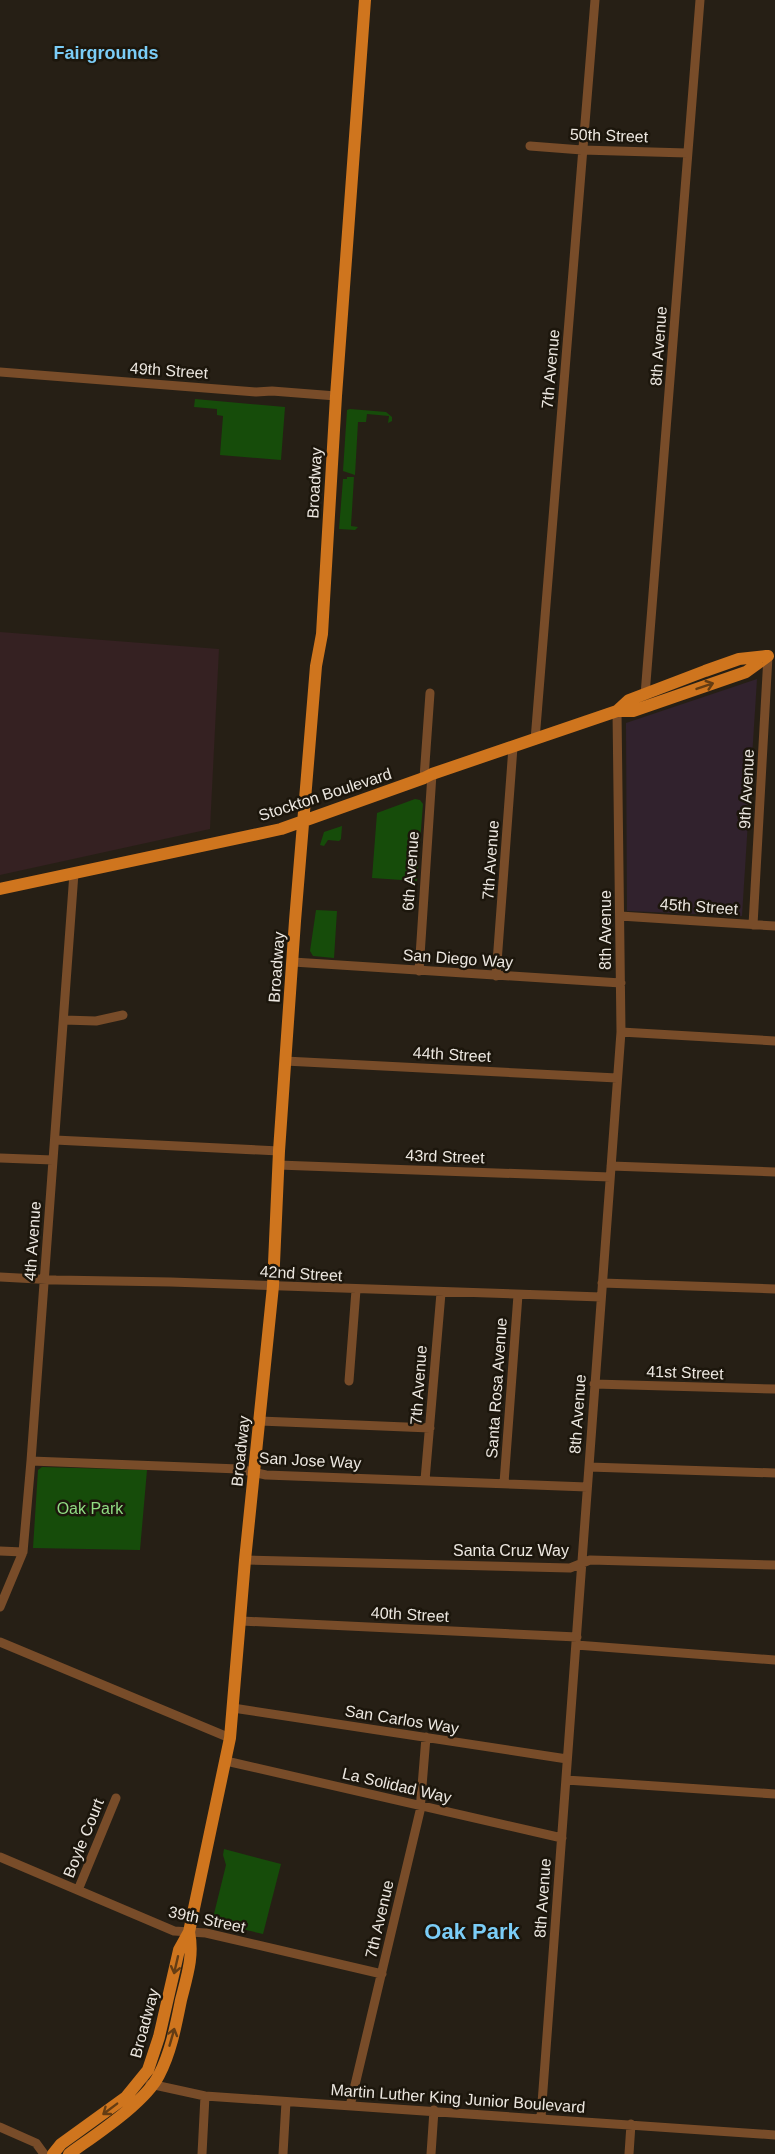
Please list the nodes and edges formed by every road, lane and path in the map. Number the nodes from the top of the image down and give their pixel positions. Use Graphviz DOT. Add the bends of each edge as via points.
graph roads {
  1 [pos="365,0"];
  2 [pos="595,0"];
  3 [pos="700,0"];
  4 [pos="530,146"];
  5 [pos="582,150"];
  6 [pos="687,153"];
  7 [pos="0,372"];
  8 [pos="336,396"];
  9 [pos="772,655"];
  10 [pos="430,693"];
  11 [pos="645,695"];
  12 [pos="617,711"];
  13 [pos="536,740"];
  14 [pos="513,747"];
  15 [pos="428,776"];
  16 [pos="303,821"];
  17 [pos="74,873"];
  18 [pos="0,889"];
  19 [pos="620,916"];
  20 [pos="753,924"];
  21 [pos="775,926"];
  22 [pos="293,962"];
  23 [pos="419,970"];
  24 [pos="496,976"];
  25 [pos="621,983"];
  26 [pos="123,1015"];
  27 [pos="63,1020"];
  28 [pos="621,1032"];
  29 [pos="775,1041"];
  30 [pos="285,1061"];
  31 [pos="617,1078"];
  32 [pos="55,1140"];
  33 [pos="279,1151"];
  34 [pos="0,1158"];
  35 [pos="53,1160"];
  36 [pos="279,1165"];
  37 [pos="611,1166"];
  38 [pos="775,1172"];
  39 [pos="610,1177"];
  40 [pos="0,1277"];
  41 [pos="45,1279"];
  42 [pos="602,1283"];
  43 [pos="273,1286"];
  44 [pos="775,1289"];
  45 [pos="356,1290"];
  46 [pos="441,1293"];
  47 [pos="518,1295"];
  48 [pos="601,1298"];
  49 [pos="349,1381"];
  50 [pos="594,1384"];
  51 [pos="775,1389"];
  52 [pos="260,1421"];
  53 [pos="430,1428"];
  54 [pos="32,1461"];
  55 [pos="589,1467"];
  56 [pos="255,1473"];
  57 [pos="775,1473"];
  58 [pos="425,1480"];
  59 [pos="504,1483"];
  60 [pos="587,1487"];
  61 [pos="0,1551"];
  62 [pos="23,1552"];
  63 [pos="245,1560"];
  64 [pos="581,1564"];
  65 [pos="775,1565"];
  66 [pos="0,1607"];
  67 [pos="241,1621"];
  68 [pos="576,1641"];
  69 [pos="0,1642"];
  70 [pos="775,1660"];
  71 [pos="233,1708"];
  72 [pos="426,1737"];
  73 [pos="230,1738"];
  74 [pos="567,1760"];
  75 [pos="226,1761"];
  76 [pos="566,1780"];
  77 [pos="775,1794"];
  78 [pos="116,1798"];
  79 [pos="420,1805"];
  80 [pos="562,1838"];
  81 [pos="0,1857"];
  82 [pos="78,1890"];
  83 [pos="189,1932"];
  84 [pos="382,1974"];
  85 [pos="148,2083"];
  86 [pos="206,2096"];
  87 [pos="286,2102"];
  88 [pos="350,2106"];
  89 [pos="434,2110"];
  90 [pos="541,2118"];
  91 [pos="631,2124"];
  92 [pos="0,2127"];
  93 [pos="775,2135"];
  94 [pos="44,2154"];
  95 [pos="53,2154"];
  96 [pos="69,2154"];
  97 [pos="202,2154"];
  98 [pos="283,2154"];
  99 [pos="431,2154"];
  100 [pos="629,2154"];
  1 -- 8 [label="main road, Broadway"];
  2 -- 5 [label="street, 7th Avenue"];
  3 -- 6 [label="street, 8th Avenue"];
  4 -- 5 [label="street, 50th Street"];
  5 -- 6 [label="street, 50th Street"];
  5 -- 13 [label="street, 7th Avenue"];
  6 -- 11 [label="street, 8th Avenue"];
  7 -- 8 [label="street, 49th Street"];
  8 -- 16 [label="main road, Broadway" via="322,634"];
  9 -- 11 [label="main road, Stockton Boulevard" via="739,659"];
  12 -- 9 [label="main road, Stockton Boulevard, one-way" via="633,711 746,672"];
  9 -- 20 [label="street, 9th Avenue"];
  10 -- 15 [label="street, 6th Avenue"];
  11 -- 12 [label="main road, Stockton Boulevard" via="628,700"];
  12 -- 13 [label="main road, Stockton Boulevard"];
  12 -- 19 [label="street, 8th Avenue"];
  13 -- 14 [label="main road, Stockton Boulevard"];
  14 -- 15 [label="main road, Stockton Boulevard"];
  14 -- 24 [label="street, 7th Avenue"];
  15 -- 16 [label="main road, Stockton Boulevard"];
  15 -- 23 [label="street, 6th Avenue"];
  16 -- 17 [label="main road, Stockton Boulevard"];
  16 -- 22 [label="main road, Broadway"];
  17 -- 18 [label="main road, Stockton Boulevard"];
  17 -- 27 [label="street, 4th Avenue"];
  19 -- 20 [label="street, 45th Street"];
  19 -- 25 [label="street, 8th Avenue"];
  20 -- 21 [label="street, 45th Street"];
  22 -- 23 [label="street, San Diego Way"];
  22 -- 30 [label="main road, Broadway"];
  23 -- 24 [label="street, San Diego Way"];
  24 -- 25 [label="street, San Diego Way"];
  25 -- 28 [label="street, 8th Avenue"];
  26 -- 27 [label="street" via="96,1021"];
  27 -- 32 [label="street, 4th Avenue"];
  28 -- 29 [label="street"];
  28 -- 31 [label="street, 8th Avenue"];
  30 -- 31 [label="street, 44th Street"];
  30 -- 33 [label="main road, Broadway"];
  31 -- 37 [label="street, 8th Avenue"];
  32 -- 33 [label="street"];
  32 -- 35 [label="street, 4th Avenue"];
  33 -- 36 [label="main road, Broadway"];
  34 -- 35 [label="street"];
  35 -- 41 [label="street, 4th Avenue"];
  36 -- 39 [label="street, 43rd Street"];
  36 -- 43 [label="main road, Broadway"];
  37 -- 38 [label="street"];
  37 -- 39 [label="street, 8th Avenue"];
  39 -- 42 [label="street, 8th Avenue"];
  40 -- 41 [label="street, 42nd Street"];
  41 -- 43 [label="street, 42nd Street"];
  41 -- 54 [label="street, 4th Avenue"];
  42 -- 44 [label="street"];
  42 -- 48 [label="street, 8th Avenue"];
  43 -- 45 [label="street, 42nd Street"];
  43 -- 52 [label="main road, Broadway"];
  45 -- 46 [label="street, 42nd Street"];
  45 -- 49 [label="street"];
  46 -- 47 [label="street, 42nd Street"];
  46 -- 53 [label="street, 7th Avenue"];
  47 -- 48 [label="street, 42nd Street"];
  47 -- 59 [label="street, Santa Rosa Avenue"];
  48 -- 50 [label="street, 8th Avenue"];
  50 -- 51 [label="street, 41st Street"];
  50 -- 55 [label="street, 8th Avenue"];
  52 -- 53 [label="street"];
  52 -- 56 [label="main road, Broadway"];
  53 -- 58 [label="street, 7th Avenue"];
  54 -- 56 [label="street, San Jose Way" via="239,1469"];
  54 -- 62 [label="street, 4th Avenue"];
  55 -- 57 [label="street"];
  55 -- 60 [label="street, 8th Avenue"];
  56 -- 58 [label="street, San Jose Way"];
  56 -- 63 [label="main road, Broadway"];
  58 -- 59 [label="street, San Jose Way"];
  59 -- 60 [label="street, San Jose Way"];
  60 -- 64 [label="street, 8th Avenue"];
  61 -- 62 [label="street"];
  62 -- 66 [label="street, 4th Avenue"];
  63 -- 64 [label="street, Santa Cruz Way" via="570,1568"];
  63 -- 67 [label="main road, Broadway"];
  64 -- 65 [label="street, Santa Cruz Way" via="590,1560"];
  64 -- 68 [label="street, 8th Avenue"];
  67 -- 68 [label="street, 40th Street"];
  67 -- 71 [label="main road, Broadway"];
  68 -- 70 [label="street, 40th Street"];
  68 -- 74 [label="street, 8th Avenue"];
  69 -- 73 [label="street"];
  71 -- 72 [label="street, San Carlos Way"];
  71 -- 73 [label="main road, Broadway"];
  72 -- 74 [label="street, San Carlos Way"];
  72 -- 79 [label="street, 7th Avenue"];
  73 -- 75 [label="main road, Broadway"];
  74 -- 76 [label="street, 8th Avenue"];
  75 -- 79 [label="street, La Solidad Way"];
  75 -- 83 [label="main road, Broadway"];
  76 -- 77 [label="street"];
  76 -- 80 [label="street, 8th Avenue"];
  78 -- 82 [label="street, Boyle Court"];
  79 -- 80 [label="street, La Solidad Way"];
  79 -- 84 [label="street, 7th Avenue"];
  80 -- 90 [label="street, 8th Avenue"];
  81 -- 82 [label="street, 39th Street"];
  82 -- 83 [label="street, 39th Street" via="174,1930"];
  83 -- 84 [label="street, 39th Street"];
  83 -- 85 [label="main road, Broadway" via="192,1952 164,2065"];
  84 -- 88 [label="street, 7th Avenue"];
  85 -- 86 [label="street, Martin Luther King Junior Boulevard"];
  85 -- 95 [label="main road, Broadway, one-way" via="61,2144"];
  85 -- 96 [label="main road, Broadway" via="126,2110"];
  86 -- 87 [label="street, Martin Luther King Junior Boulevard"];
  86 -- 97 [label="street"];
  87 -- 88 [label="street, Martin Luther King Junior Boulevard"];
  87 -- 98 [label="street"];
  88 -- 89 [label="street, Martin Luther King Junior Boulevard"];
  89 -- 90 [label="street, Martin Luther King Junior Boulevard"];
  89 -- 99 [label="street"];
  90 -- 91 [label="street, Martin Luther King Junior Boulevard"];
  91 -- 93 [label="street, Martin Luther King Junior Boulevard"];
  91 -- 100 [label="street"];
  92 -- 94 [label="street" via="36,2143"];
}
